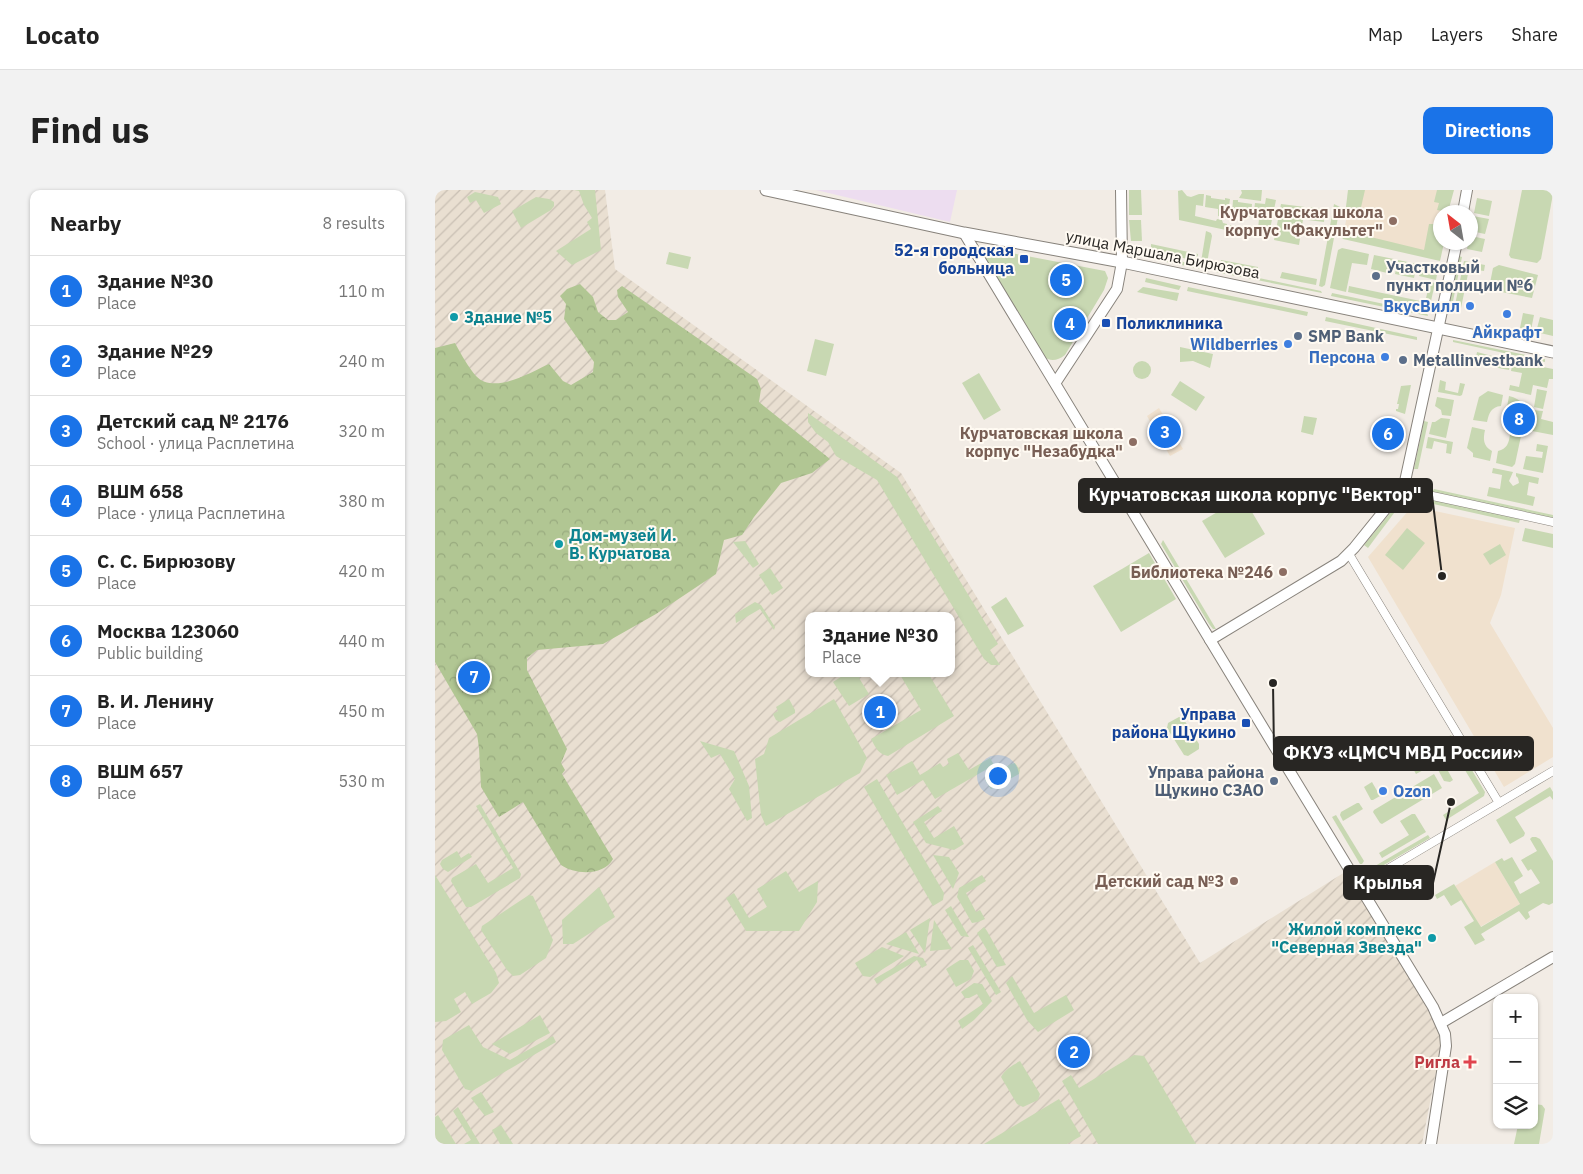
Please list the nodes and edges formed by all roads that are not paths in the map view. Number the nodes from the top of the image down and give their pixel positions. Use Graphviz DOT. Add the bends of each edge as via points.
graph roads {
  1 [pos="766,190"];
  2 [pos="1121,190"];
  3 [pos="1467,190"];
  4 [pos="798,194"];
  5 [pos="1464,205"];
  6 [pos="964,234"];
  7 [pos="1455,250"];
  8 [pos="1122,262"];
  9 [pos="1439,328"];
  10 [pos="1553,352"];
  11 [pos="1056,382"];
  12 [pos="1404,486"];
  13 [pos="1553,522"];
  14 [pos="1349,554"];
  15 [pos="1210,640"];
  16 [pos="1553,771"];
  17 [pos="1499,803"];
  18 [pos="1359,886"];
  19 [pos="1553,957"];
  20 [pos="1441,1023"];
  21 [pos="1431,1144"];
  1 -- 4 [label="main road, улица Маршала Бирюзова"];
  2 -- 8 [label="street"];
  3 -- 5 [label="street"];
  4 -- 6 [label="main road, улица Маршала Бирюзова"];
  6 -- 8 [label="main road, улица Маршала Бирюзова"];
  6 -- 11 [label="street"];
  7 -- 9 [label="street"];
  8 -- 9 [label="main road, улица Маршала Бирюзова"];
  8 -- 11 [label="street" via="1117,288"];
  9 -- 10 [label="main road, улица Маршала Бирюзова"];
  9 -- 12 [label="street"];
  11 -- 15 [label="street"];
  12 -- 13 [label="street" via="1414,492"];
  12 -- 14 [label="street"];
  14 -- 15 [label="street"];
  14 -- 17 [label="street"];
  15 -- 18 [label="street"];
  16 -- 17 [label="street"];
  17 -- 18 [label="street"];
  18 -- 20 [label="street"];
  19 -- 20 [label="street"];
  20 -- 21 [label="street" via="1446,1046"];
}
